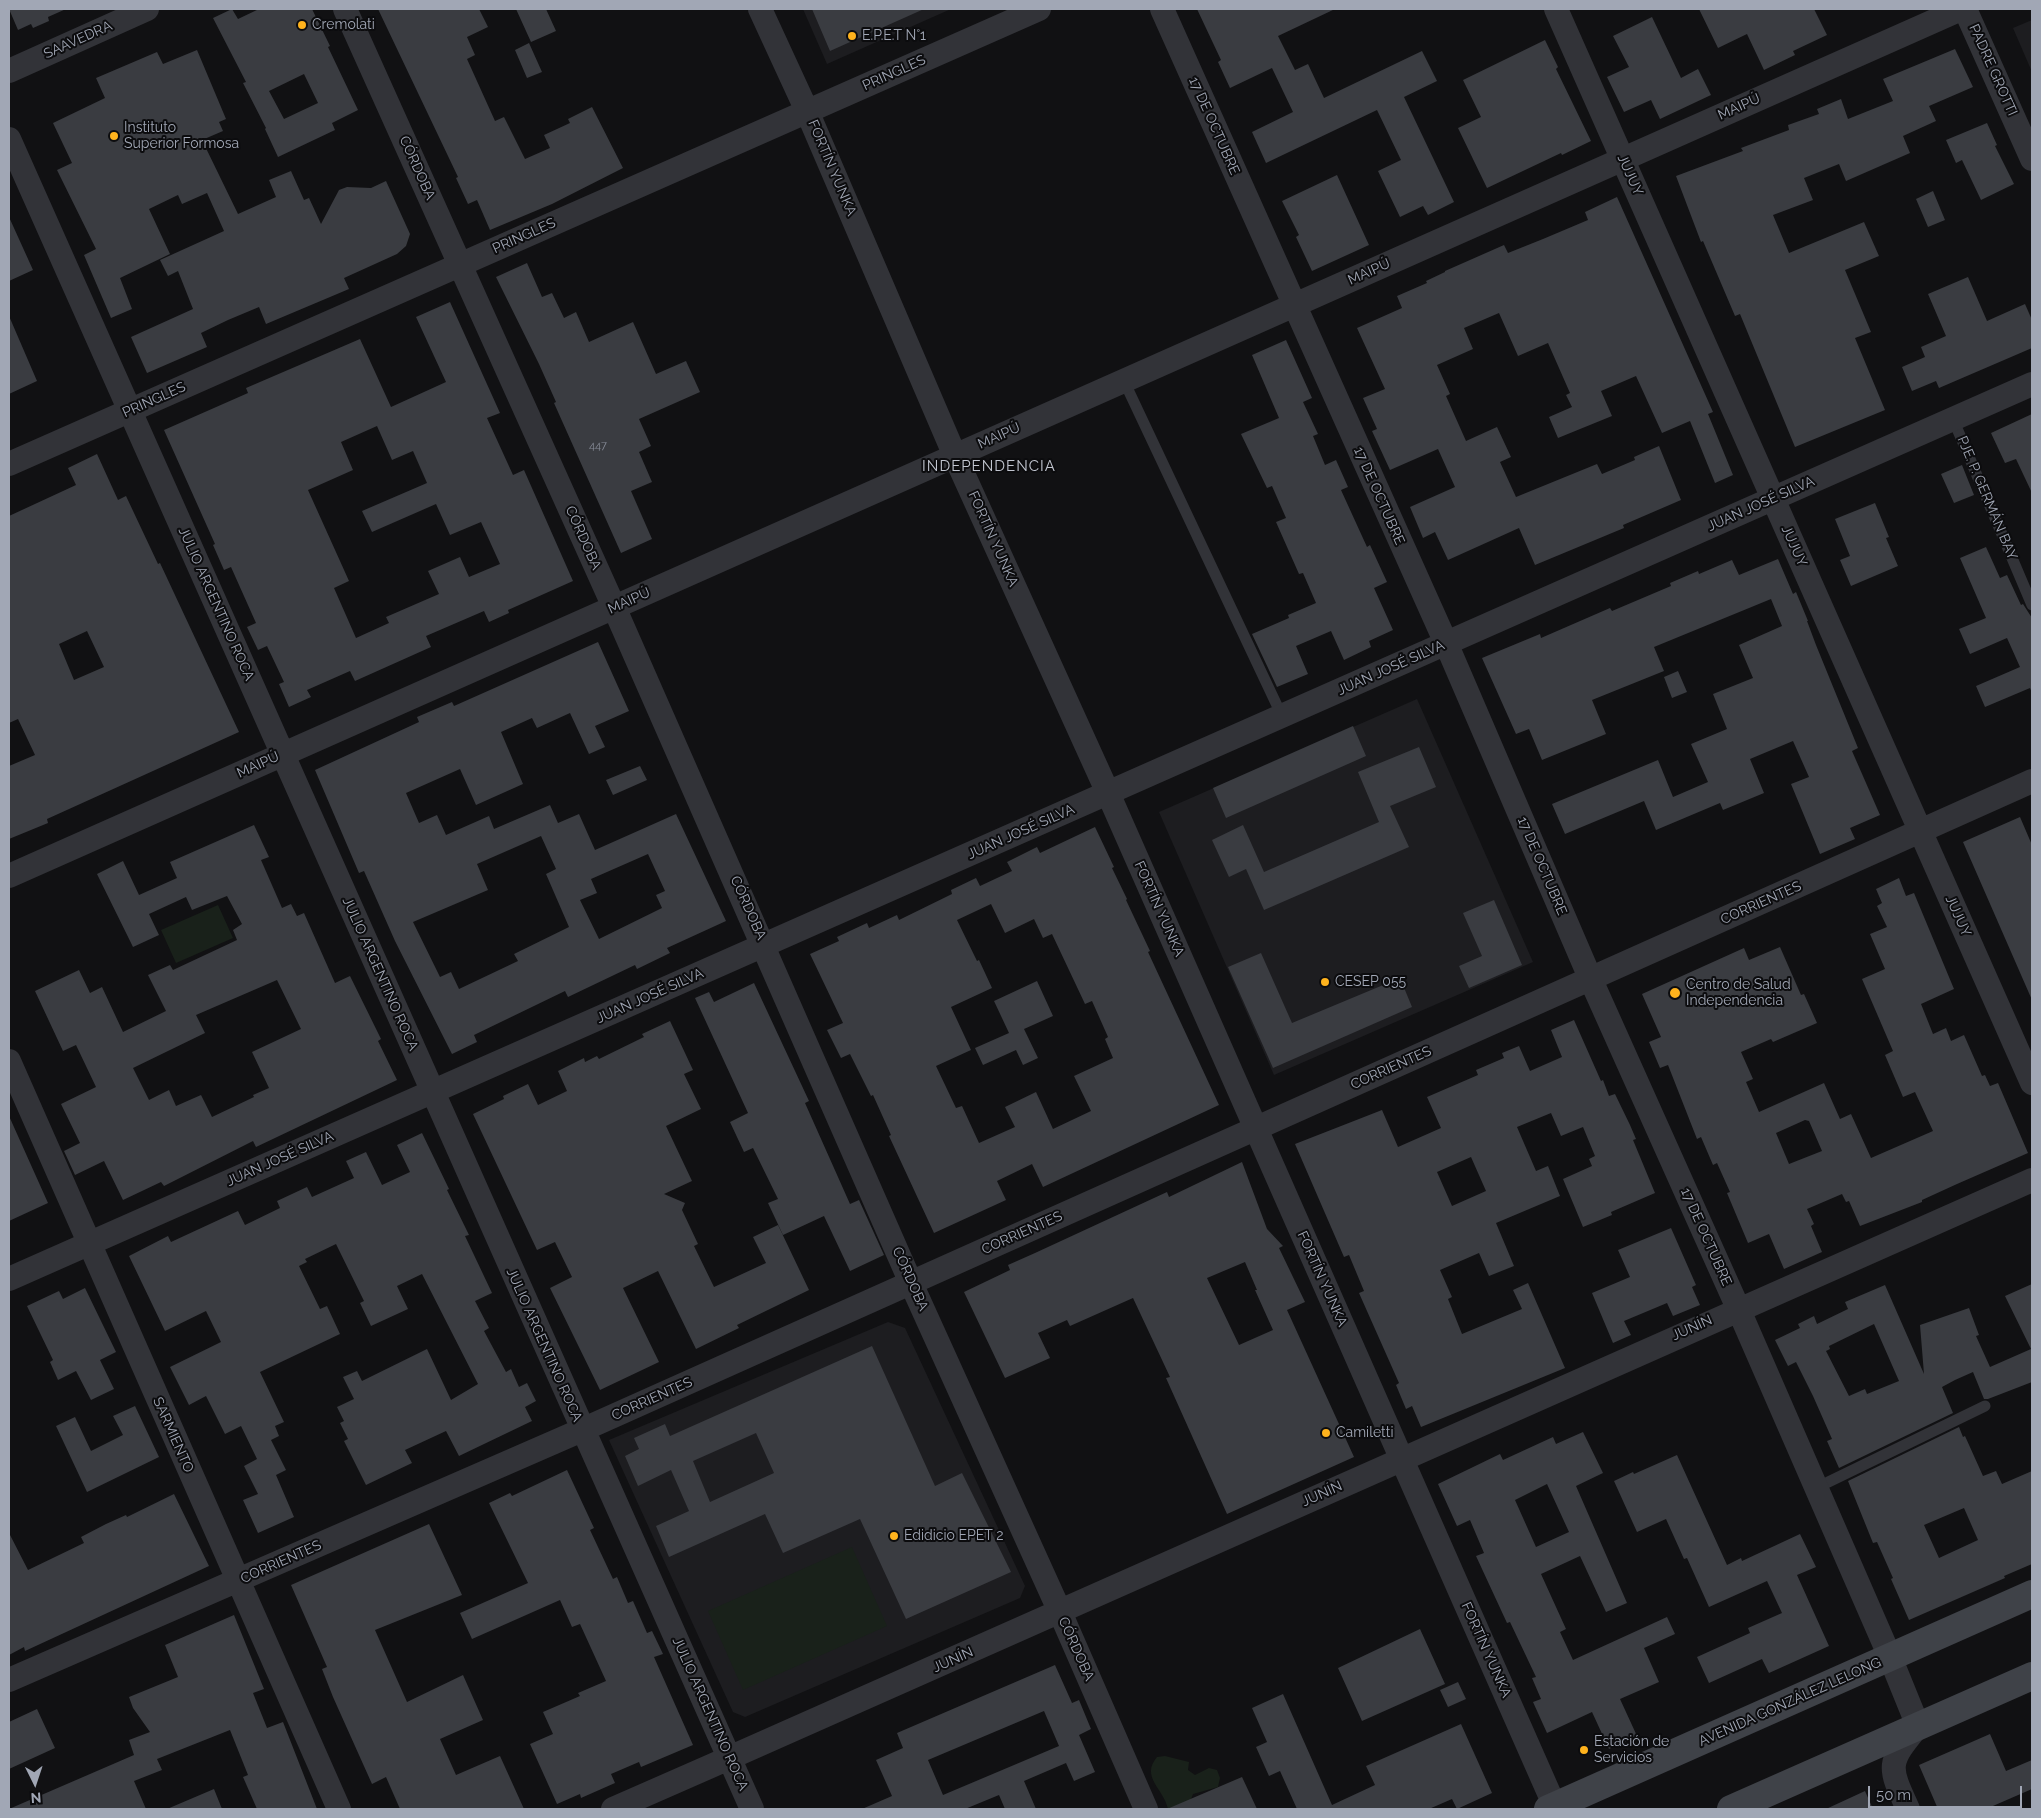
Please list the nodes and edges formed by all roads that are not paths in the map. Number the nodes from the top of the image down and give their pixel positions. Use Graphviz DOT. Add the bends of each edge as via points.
graph roads {
  1 [pos="147,9"];
  2 [pos="345,9"];
  3 [pos="760,9"];
  4 [pos="1039,9"];
  5 [pos="1162,9"];
  6 [pos="1556,9"];
  7 [pos="1961,9"];
  8 [pos="1965,9"];
  9 [pos="9,71"];
  10 [pos="807,111"];
  11 [pos="9,139"];
  12 [pos="1623,159"];
  13 [pos="2032,160"];
  14 [pos="460,264"];
  15 [pos="1293,305"];
  16 [pos="1124,381"];
  17 [pos="2032,384"];
  18 [pos="129,411"];
  19 [pos="1953,419"];
  20 [pos="955,456"];
  21 [pos="9,464"];
  22 [pos="1773,499"];
  23 [pos="2032,605"];
  24 [pos="614,607"];
  25 [pos="1446,643"];
  26 [pos="1282,716"];
  27 [pos="283,754"];
  28 [pos="2032,781"];
  29 [pos="1108,793"];
  30 [pos="1921,831"];
  31 [pos="9,876"];
  32 [pos="764,945"];
  33 [pos="1591,980"];
  34 [pos="9,1061"];
  35 [pos="2032,1083"];
  36 [pos="432,1092"];
  37 [pos="1255,1128"];
  38 [pos="2032,1180"];
  39 [pos="89,1244"];
  40 [pos="9,1279"];
  41 [pos="911,1283"];
  42 [pos="1738,1308"];
  43 [pos="1985,1406"];
  44 [pos="582,1430"];
  45 [pos="1401,1458"];
  46 [pos="1816,1488"];
  47 [pos="237,1581"];
  48 [pos="2032,1594"];
  49 [pos="1060,1612"];
  50 [pos="1890,1657"];
  51 [pos="2032,1676"];
  52 [pos="9,1680"];
  53 [pos="1918,1726"];
  54 [pos="730,1758"];
  55 [pos="1553,1808"];
  56 [pos="339,1809"];
  57 [pos="613,1809"];
  58 [pos="752,1809"];
  59 [pos="1146,1809"];
  60 [pos="1731,1809"];
  61 [pos="1908,1809"];
  1 -- 9 [label="street, SAAVEDRA"];
  2 -- 14 [label="street, CÓRDOBA"];
  3 -- 10 [label="street, FORTÍN YUNKA"];
  4 -- 10 [label="street, PRINGLES"];
  5 -- 15 [label="street, 17 DE OCTUBRE"];
  6 -- 12 [label="street, JUJUY"];
  7 -- 12 [label="street, MAIPÚ"];
  8 -- 13 [label="street, PADRE GROTTI"];
  10 -- 14 [label="street, PRINGLES"];
  10 -- 20 [label="street, FORTÍN YUNKA"];
  11 -- 18 [label="street, JULIO ARGENTINO ROCA"];
  12 -- 15 [label="street, MAIPÚ"];
  12 -- 22 [label="street, JUJUY"];
  14 -- 18 [label="street, PRINGLES"];
  14 -- 24 [label="street, CÓRDOBA"];
  15 -- 16 [label="street, MAIPÚ"];
  15 -- 25 [label="street, 17 DE OCTUBRE"];
  16 -- 20 [label="street, MAIPÚ"];
  16 -- 26 [label="lane"];
  17 -- 19 [label="street, JUAN JOSÉ SILVA"];
  18 -- 21 [label="street, PRINGLES"];
  18 -- 27 [label="street, JULIO ARGENTINO ROCA"];
  19 -- 22 [label="street, JUAN JOSÉ SILVA"];
  19 -- 23 [label="lane, PJE. P. GERMÁN BAY"];
  20 -- 24 [label="street, MAIPÚ"];
  20 -- 29 [label="street, FORTÍN YUNKA"];
  22 -- 25 [label="street, JUAN JOSÉ SILVA"];
  22 -- 30 [label="street, JUJUY"];
  24 -- 27 [label="street, MAIPÚ"];
  24 -- 32 [label="street, CÓRDOBA"];
  25 -- 26 [label="street, JUAN JOSÉ SILVA"];
  25 -- 33 [label="street, 17 DE OCTUBRE"];
  26 -- 29 [label="street, JUAN JOSÉ SILVA"];
  27 -- 31 [label="street, MAIPÚ"];
  27 -- 36 [label="street, JULIO ARGENTINO ROCA"];
  28 -- 30 [label="street, CORRIENTES"];
  29 -- 32 [label="street, JUAN JOSÉ SILVA"];
  29 -- 37 [label="street, FORTÍN YUNKA"];
  30 -- 33 [label="street, CORRIENTES"];
  30 -- 35 [label="street, JUJUY"];
  32 -- 36 [label="street, JUAN JOSÉ SILVA"];
  32 -- 41 [label="street, CÓRDOBA"];
  33 -- 37 [label="street, CORRIENTES"];
  33 -- 42 [label="street, 17 DE OCTUBRE"];
  34 -- 39 [label="street, SARMIENTO"];
  36 -- 39 [label="street, JUAN JOSÉ SILVA"];
  36 -- 44 [label="street, JULIO ARGENTINO ROCA"];
  37 -- 41 [label="street, CORRIENTES"];
  37 -- 45 [label="street, FORTÍN YUNKA"];
  38 -- 42 [label="street, JUNÍN"];
  39 -- 40 [label="street, JUAN JOSÉ SILVA"];
  39 -- 47 [label="street, SARMIENTO"];
  41 -- 44 [label="street, CORRIENTES"];
  41 -- 49 [label="street, CÓRDOBA"];
  42 -- 45 [label="street, JUNÍN"];
  42 -- 46 [label="street, 17 DE OCTUBRE"];
  43 -- 46 [label="lane"];
  44 -- 47 [label="street, CORRIENTES"];
  44 -- 54 [label="street, JULIO ARGENTINO ROCA"];
  45 -- 49 [label="street, JUNÍN"];
  45 -- 55 [label="street, FORTÍN YUNKA"];
  46 -- 50 [label="street, 17 DE OCTUBRE"];
  47 -- 52 [label="street, CORRIENTES"];
  47 -- 56 [label="street, SARMIENTO"];
  48 -- 50 [label="main road, AVENIDA GONZÁLEZ LELONG"];
  49 -- 54 [label="street, JUNÍN"];
  49 -- 59 [label="street, CÓRDOBA"];
  50 -- 53 [label="street, 17 DE OCTUBRE"];
  50 -- 55 [label="main road, AVENIDA GONZÁLEZ LELONG"];
  51 -- 53 [label="main road"];
  53 -- 60 [label="main road"];
  53 -- 61 [label="street" via="1900,1747 1892,1764 1897,1786"];
  54 -- 57 [label="street, JUNÍN"];
  54 -- 58 [label="street, JULIO ARGENTINO ROCA"];
}
